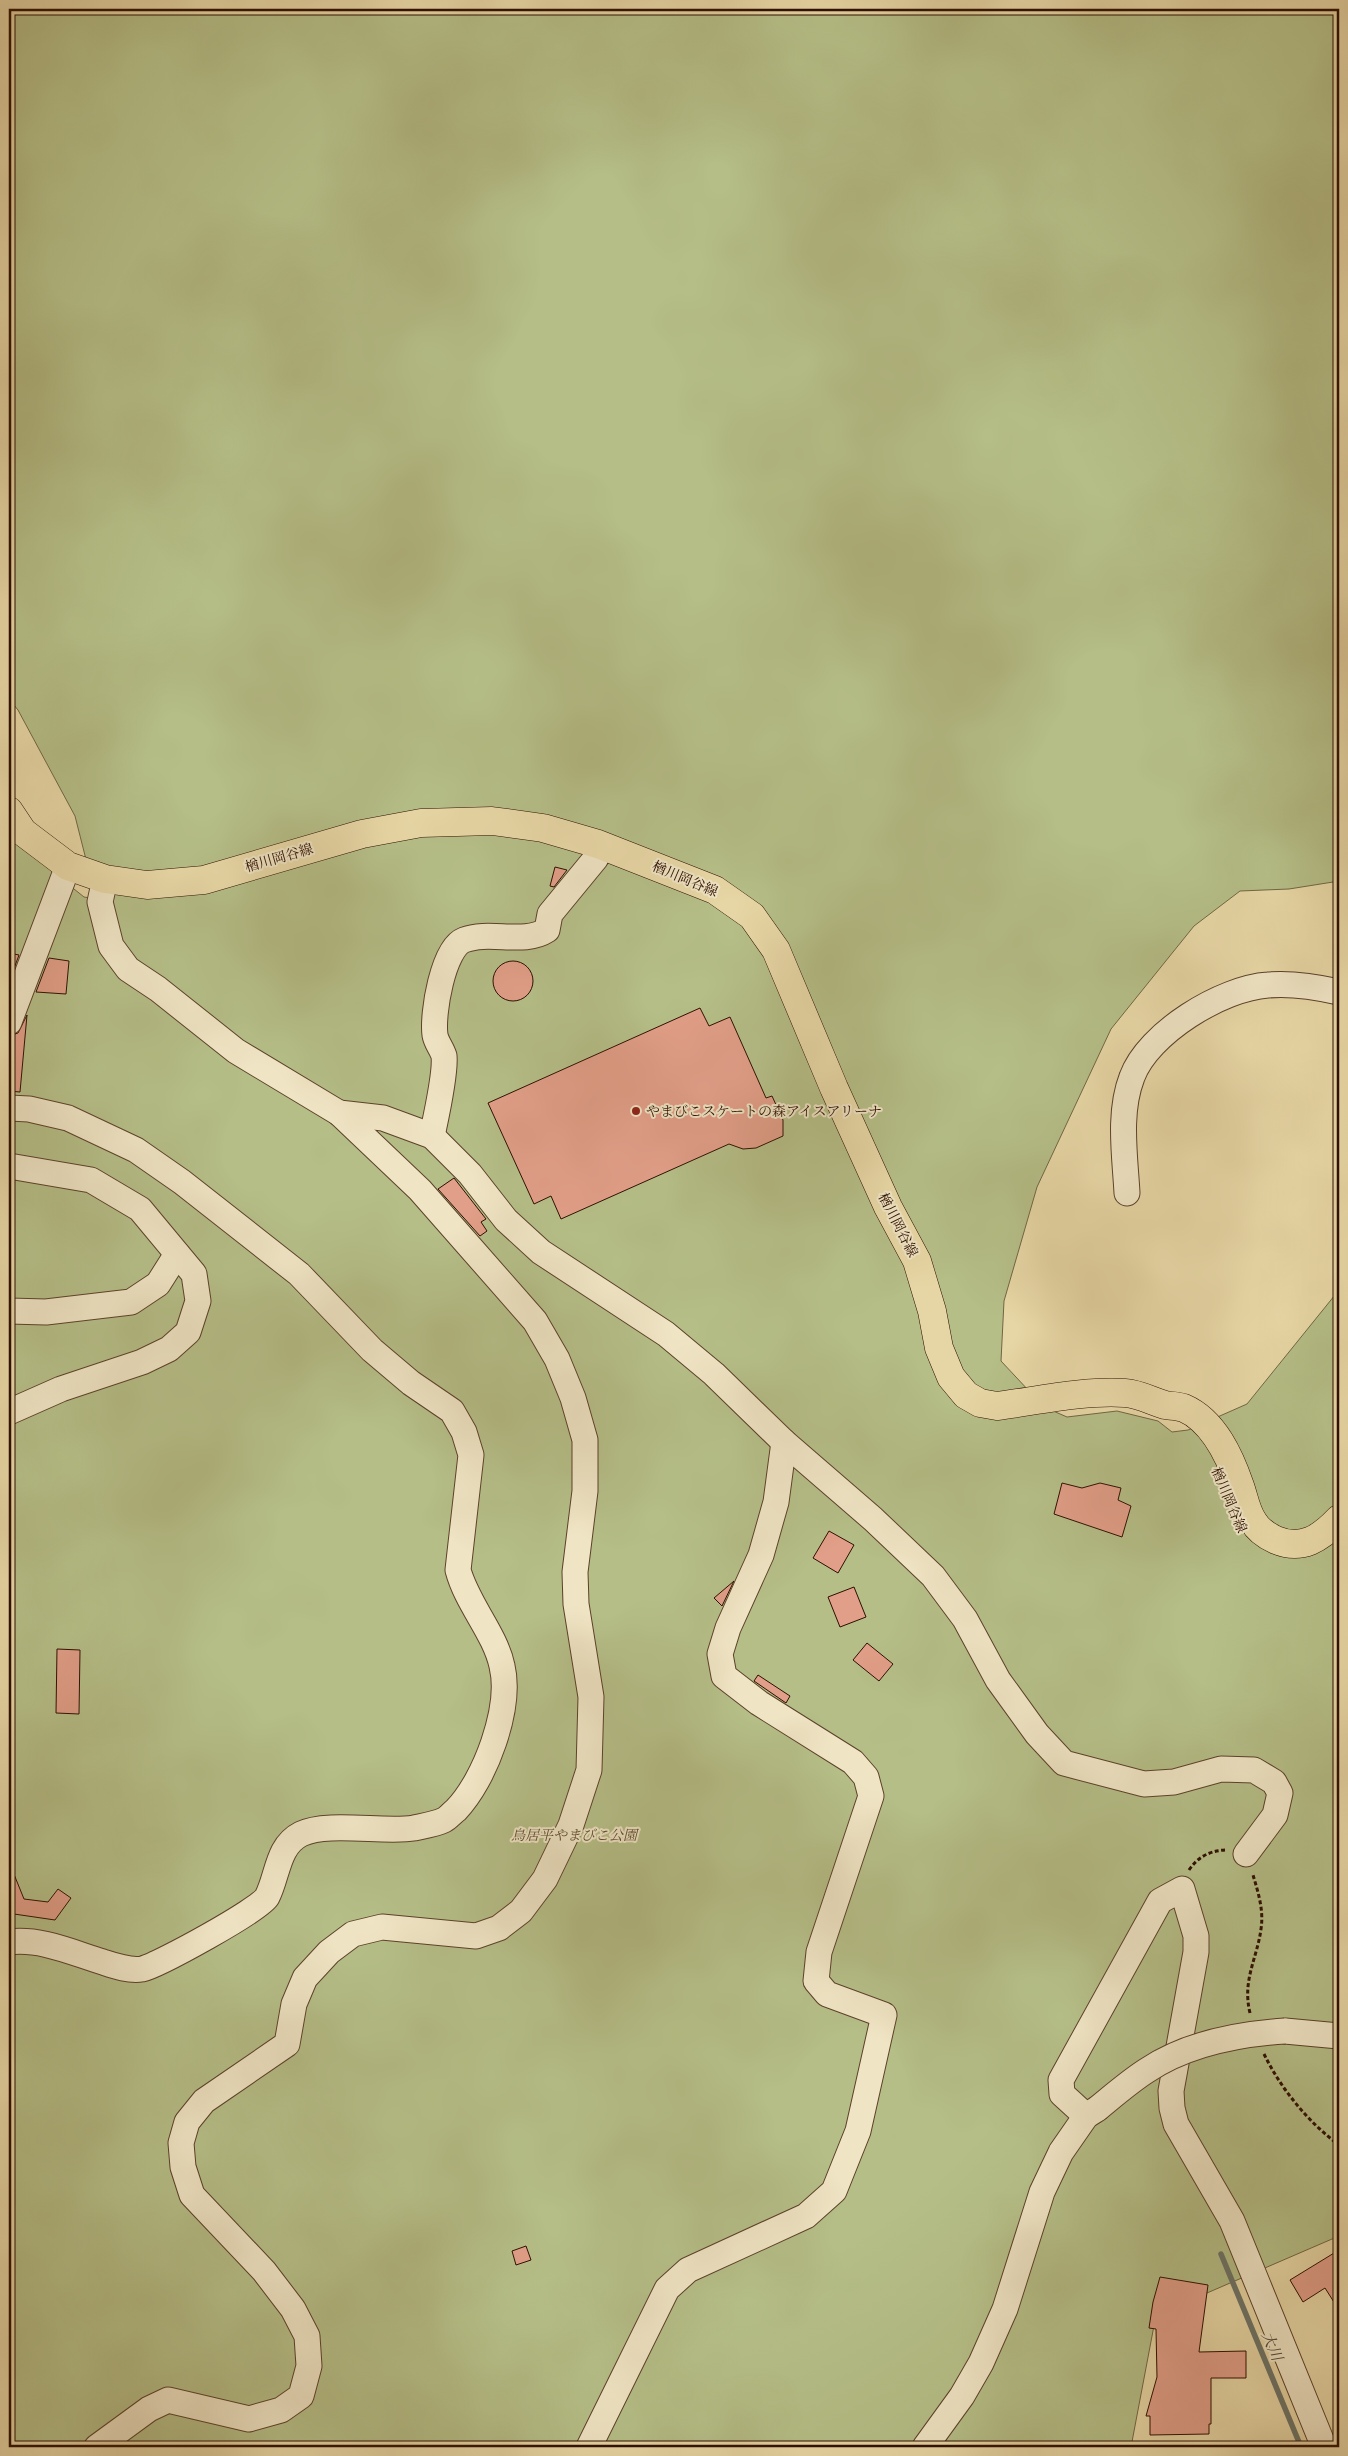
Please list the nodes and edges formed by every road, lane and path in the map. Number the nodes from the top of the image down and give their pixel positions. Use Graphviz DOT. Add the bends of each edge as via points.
graph roads {
  1 [pos="14,826"];
  2 [pos="596,858"];
  3 [pos="68,866"];
  4 [pos="105,879"];
  5 [pos="1339,992"];
  6 [pos="9,1022"];
  7 [pos="9,1108"];
  8 [pos="339,1113"];
  9 [pos="432,1136"];
  10 [pos="9,1166"];
  11 [pos="1126,1193"];
  12 [pos="177,1254"];
  13 [pos="9,1311"];
  14 [pos="1164,1405"];
  15 [pos="9,1412"];
  16 [pos="784,1442"];
  17 [pos="1339,1520"];
  18 [pos="1339,1540"];
  19 [pos="1246,1854"];
  20 [pos="1182,1889"];
  21 [pos="9,1942"];
  22 [pos="1252,2020"];
  23 [pos="1339,2036"];
  24 [pos="1262,2047"];
  25 [pos="1092,2112"];
  26 [pos="1339,2145"];
  27 [pos="97,2447"];
  28 [pos="589,2447"];
  29 [pos="925,2447"];
  30 [pos="1324,2447"];
  1 -- 3 [label="main road, 楢川岡谷線"];
  2 -- 9 [label="street" via="550,914 546,930 537,936 488,936 463,940 452,951 440,982 435,1034 444,1056"];
  3 -- 4 [label="main road, 楢川岡谷線"];
  3 -- 6 [label="street"];
  4 -- 8 [label="street" via="100,902 111,946 128,969 236,1051"];
  4 -- 14 [label="main road, 楢川岡谷線" via="147,885 204,880 362,834 421,823 492,821 543,828 598,844 716,890 752,916 776,950 826,1071 880,1190 917,1261 939,1348 956,1387 980,1403 997,1406 1104,1393 1140,1396"];
  5 -- 11 [label="street" via="1267,985 1223,996 1177,1023 1147,1048 1132,1077 1123,1120"];
  7 -- 21 [label="street" via="68,1118 136,1150 299,1274 372,1350 411,1384 452,1411 464,1432 470,1455 458,1570 463,1587 502,1664 505,1684 497,1731 482,1773 467,1798 445,1820 412,1828 325,1829 301,1834 284,1848 266,1899 252,1911 141,1969 122,1968 44,1943"];
  8 -- 9 [label="street" via="383,1118"];
  8 -- 27 [label="street" via="420,1190 535,1321 557,1359 573,1398 585,1440 585,1491 575,1572 576,1604 591,1697 589,1770 571,1825 545,1879 521,1911 499,1928 476,1936 382,1927 353,1934 329,1952 305,1978 294,2004 287,2044 204,2101 188,2122 181,2143 183,2167 192,2195 264,2271 293,2309 307,2336 309,2366 301,2396 281,2410 249,2419 168,2400 149,2409"];
  9 -- 16 [label="street" via="470,1174 506,1220 541,1252 666,1334 714,1374"];
  10 -- 12 [label="street" via="91,1180 140,1209"];
  12 -- 13 [label="street" via="158,1284 131,1302 46,1312"];
  12 -- 15 [label="street" via="194,1274 198,1301 188,1332 168,1349 142,1362 61,1389"];
  14 -- 17 [label="main road, 楢川岡谷線" via="1189,1411 1218,1438 1233,1465 1253,1521 1266,1536 1286,1544 1304,1544 1321,1536"];
  14 -- 18 [label="main road, 楢川岡谷線" via="1210,1454 1239,1531 1250,1544 1273,1557 1287,1560 1315,1556"];
  16 -- 19 [label="street" via="874,1519 933,1576 965,1619 998,1680 1037,1734 1064,1763 1144,1784 1174,1782 1221,1769 1254,1770 1274,1782 1280,1794 1275,1815"];
  16 -- 28 [label="street" via="776,1502 761,1555 728,1628 720,1654 722,1668 724,1676 759,1703 853,1762 866,1777 871,1796 819,1952 816,1981 827,1994 884,2015 858,2131 834,2191 806,2216 688,2270 667,2289"];
  19 -- 20 [label="path" via="1237,1850 1215,1851 1197,1859 1186,1873"];
  19 -- 22 [label="path" via="1261,1904 1261,1928 1248,1974 1247,2002"];
  20 -- 25 [label="street" via="1160,1902 1061,2080 1062,2094"];
  20 -- 30 [label="street" via="1196,1936 1196,1952 1170,2091 1176,2124 1232,2221"];
  23 -- 25 [label="street, bridge" via="1285,2031 1227,2038 1174,2056 1147,2070"];
  24 -- 26 [label="path" via="1285,2089 1320,2131"];
  25 -- 29 [label="street" via="1061,2152 1042,2192 1005,2309 981,2363"];
}
